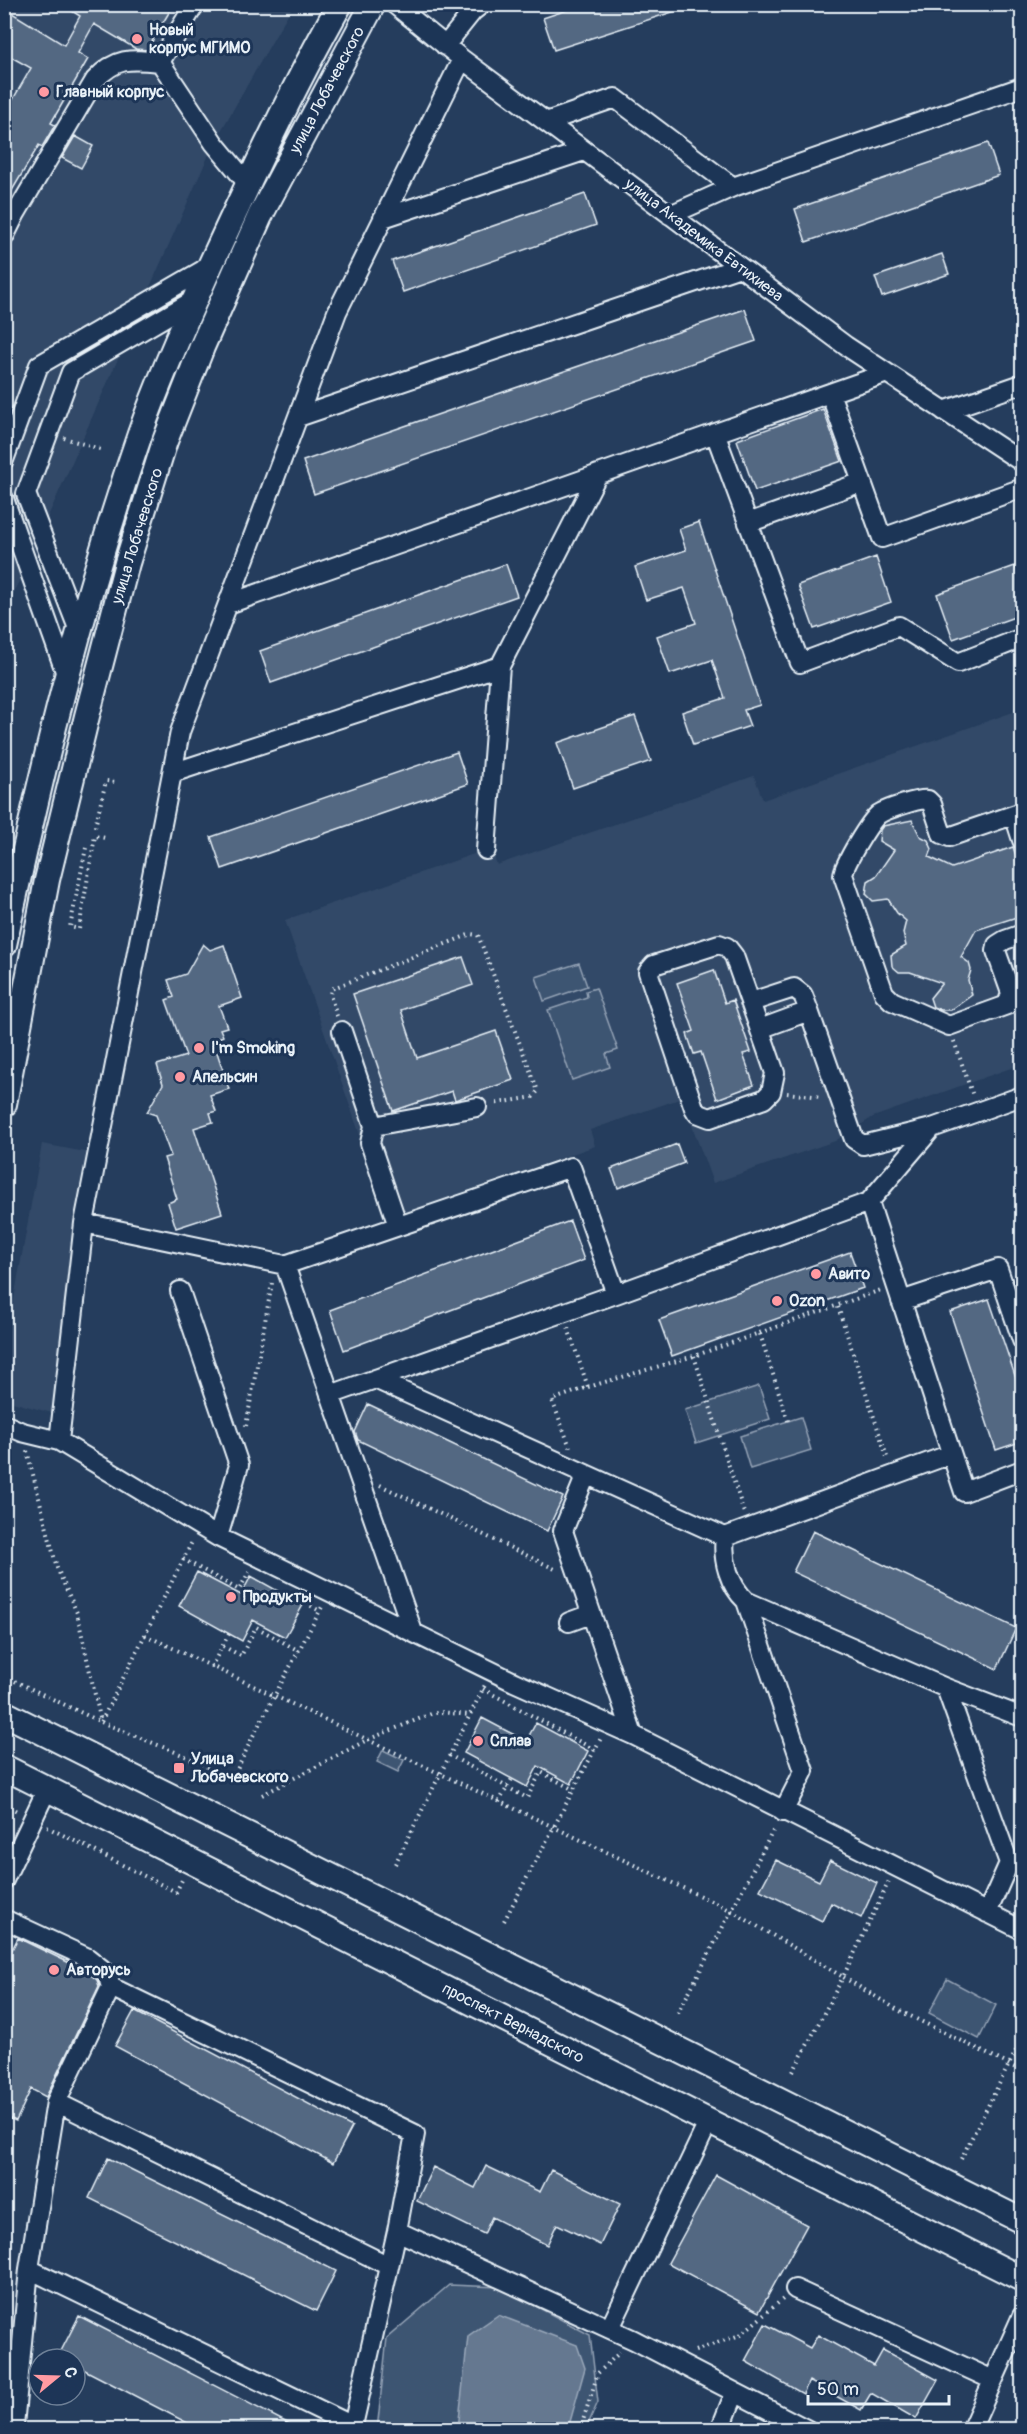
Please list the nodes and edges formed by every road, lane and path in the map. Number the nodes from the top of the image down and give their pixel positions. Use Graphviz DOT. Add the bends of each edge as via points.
graph roads {
  1 [pos="195,4"];
  2 [pos="340,4"];
  3 [pos="373,4"];
  4 [pos="394,4"];
  5 [pos="482,4"];
  6 [pos="445,46"];
  7 [pos="462,59"];
  8 [pos="160,62"];
  9 [pos="1023,87"];
  10 [pos="546,122"];
  11 [pos="584,151"];
  12 [pos="248,184"];
  13 [pos="733,187"];
  14 [pos="670,215"];
  15 [pos="383,219"];
  16 [pos="4,237"];
  17 [pos="210,266"];
  18 [pos="740,267"];
  19 [pos="194,300"];
  20 [pos="886,373"];
  21 [pos="1023,384"];
  22 [pos="830,393"];
  23 [pos="944,411"];
  24 [pos="298,417"];
  25 [pos="49,433"];
  26 [pos="715,433"];
  27 [pos="103,450"];
  28 [pos="4,460"];
  29 [pos="1023,462"];
  30 [pos="598,474"];
  31 [pos="862,482"];
  32 [pos="1023,492"];
  33 [pos="4,499"];
  34 [pos="748,524"];
  35 [pos="228,604"];
  36 [pos="79,632"];
  37 [pos="1023,638"];
  38 [pos="500,666"];
  39 [pos="66,674"];
  40 [pos="4,743"];
  41 [pos="15,745"];
  42 [pos="172,773"];
  43 [pos="117,782"];
  44 [pos="1018,814"];
  45 [pos="95,827"];
  46 [pos="105,838"];
  47 [pos="1023,840"];
  48 [pos="86,848"];
  49 [pos="486,850"];
  50 [pos="1023,934"];
  51 [pos="4,945"];
  52 [pos="751,1002"];
  53 [pos="809,1011"];
  54 [pos="949,1026"];
  55 [pos="760,1029"];
  56 [pos="342,1031"];
  57 [pos="771,1092"];
  58 [pos="1023,1096"];
  59 [pos="840,1099"];
  60 [pos="4,1104"];
  61 [pos="477,1107"];
  62 [pos="978,1112"];
  63 [pos="374,1126"];
  64 [pos="932,1128"];
  65 [pos="869,1202"];
  66 [pos="84,1223"];
  67 [pos="398,1226"];
  68 [pos="285,1265"];
  69 [pos="272,1281"];
  70 [pos="180,1291"];
  71 [pos="899,1293"];
  72 [pos="616,1294"];
  73 [pos="838,1307"];
  74 [pos="563,1313"];
  75 [pos="760,1335"];
  76 [pos="1023,1340"];
  77 [pos="694,1356"];
  78 [pos="375,1379"];
  79 [pos="588,1387"];
  80 [pos="330,1395"];
  81 [pos="788,1421"];
  82 [pos="4,1424"];
  83 [pos="245,1431"];
  84 [pos="22,1432"];
  85 [pos="59,1441"];
  86 [pos="951,1454"];
  87 [pos="1022,1473"];
  88 [pos="358,1474"];
  89 [pos="583,1474"];
  90 [pos="893,1475"];
  91 [pos="200,1526"];
  92 [pos="749,1528"];
  93 [pos="218,1537"];
  94 [pos="725,1537"];
  95 [pos="183,1559"];
  96 [pos="259,1578"];
  97 [pos="580,1580"];
  98 [pos="331,1592"];
  99 [pos="290,1594"];
  100 [pos="746,1600"];
  101 [pos="320,1611"];
  102 [pos="591,1614"];
  103 [pos="569,1622"];
  104 [pos="413,1632"];
  105 [pos="229,1634"];
  106 [pos="145,1635"];
  107 [pos="223,1646"];
  108 [pos="299,1651"];
  109 [pos="211,1667"];
  110 [pos="492,1671"];
  111 [pos="4,1676"];
  112 [pos="946,1688"];
  113 [pos="483,1689"];
  114 [pos="274,1696"];
  115 [pos="4,1713"];
  116 [pos="469,1715"];
  117 [pos="1023,1717"];
  118 [pos="101,1722"];
  119 [pos="609,1724"];
  120 [pos="633,1735"];
  121 [pos="367,1740"];
  122 [pos="595,1750"];
  123 [pos="448,1755"];
  124 [pos="4,1767"];
  125 [pos="439,1773"];
  126 [pos="512,1779"];
  127 [pos="507,1787"];
  128 [pos="47,1789"];
  129 [pos="574,1790"];
  130 [pos="262,1795"];
  131 [pos="499,1802"];
  132 [pos="4,1804"];
  133 [pos="783,1812"];
  134 [pos="33,1820"];
  135 [pos="554,1827"];
  136 [pos="394,1864"];
  137 [pos="896,1868"];
  138 [pos="183,1879"];
  139 [pos="4,1880"];
  140 [pos="730,1910"];
  141 [pos="987,1913"];
  142 [pos="4,1919"];
  143 [pos="504,1922"];
  144 [pos="1023,1930"];
  145 [pos="843,1977"];
  146 [pos="111,1987"];
  147 [pos="678,2013"];
  148 [pos="1023,2040"];
  149 [pos="1010,2065"];
  150 [pos="1023,2071"];
  151 [pos="793,2072"];
  152 [pos="56,2102"];
  153 [pos="709,2121"];
  154 [pos="961,2159"];
  155 [pos="1023,2221"];
  156 [pos="397,2231"];
  157 [pos="389,2266"];
  158 [pos="29,2269"];
  159 [pos="1023,2279"];
  160 [pos="795,2289"];
  161 [pos="1023,2316"];
  162 [pos="610,2328"];
  163 [pos="634,2340"];
  164 [pos="672,2358"];
  165 [pos="993,2380"];
  166 [pos="735,2392"];
  167 [pos="16,2428"];
  168 [pos="352,2428"];
  169 [pos="580,2430"];
  170 [pos="720,2430"];
  171 [pos="808,2430"];
  172 [pos="971,2430"];
  1 -- 8 [label="street"];
  2 -- 12 [label="main road, улица Лобачевского" via="304,67"];
  3 -- 60 [label="main road, улица Лобачевского" via="260,216 165,441 127,563 47,880"];
  4 -- 6 [label="street, улица Академика Евтихиева"];
  5 -- 6 [label="street"];
  6 -- 7 [label="street, улица Академика Евтихиева"];
  7 -- 10 [label="street, улица Академика Евтихиева"];
  7 -- 15 [label="street"];
  8 -- 12 [label="street" via="214,143"];
  8 -- 16 [label="street" via="119,62 105,69"];
  9 -- 13 [label="street"];
  10 -- 11 [label="street, улица Академика Евтихиева"];
  10 -- 13 [label="street" via="615,98"];
  11 -- 14 [label="street, улица Академика Евтихиева"];
  11 -- 15 [label="street"];
  12 -- 17 [label="main road, улица Лобачевского"];
  13 -- 14 [label="street"];
  14 -- 18 [label="street, улица Академика Евтихиева"];
  15 -- 24 [label="street" via="337,312"];
  17 -- 19 [label="main road, улица Лобачевского"];
  17 -- 28 [label="street" via="39,365"];
  18 -- 20 [label="street, улица Академика Евтихиева"];
  18 -- 24 [label="street"];
  19 -- 25 [label="street" via="71,372"];
  19 -- 36 [label="main road, улица Лобачевского" via="141,432"];
  20 -- 22 [label="street"];
  20 -- 23 [label="street, улица Академика Евтихиева"];
  21 -- 23 [label="street"];
  22 -- 26 [label="street"];
  22 -- 31 [label="street"];
  23 -- 29 [label="street, улица Академика Евтихиева"];
  24 -- 35 [label="street"];
  25 -- 27 [label="path"];
  25 -- 36 [label="street" via="26,494"];
  26 -- 30 [label="street"];
  26 -- 34 [label="street"];
  30 -- 35 [label="street"];
  30 -- 38 [label="street"];
  31 -- 32 [label="street" via="882,538 1017,490"];
  31 -- 34 [label="street"];
  33 -- 39 [label="street"];
  34 -- 37 [label="street" via="800,663 900,626 958,663"];
  35 -- 42 [label="street" via="180,732"];
  36 -- 39 [label="main road, улица Лобачевского"];
  38 -- 42 [label="street"];
  38 -- 49 [label="street"];
  39 -- 51 [label="main road, улица Лобачевского"];
  40 -- 41 [label="path"];
  42 -- 66 [label="street"];
  43 -- 45 [label="path" via="106,781"];
  44 -- 47 [label="street"];
  44 -- 54 [label="street" via="949,837 942,834 932,804 920,800 876,817 844,870 844,880 884,993"];
  46 -- 48 [label="path" via="95,836 79,930 70,927"];
  50 -- 54 [label="street" via="997,945 1011,993 1007,1005"];
  52 -- 53 [label="street" via="794,988 803,995"];
  52 -- 55 [label="street"];
  52 -- 57 [label="street" via="734,956 719,944 654,965 648,972 697,1113 710,1118 764,1099"];
  53 -- 55 [label="street"];
  53 -- 59 [label="street"];
  54 -- 62 [label="path"];
  55 -- 57 [label="street" via="775,1073"];
  56 -- 61 [label="path" via="331,988 471,934 478,935 538,1091 533,1096"];
  56 -- 63 [label="street"];
  57 -- 59 [label="path"];
  58 -- 62 [label="street"];
  59 -- 64 [label="street" via="859,1144"];
  61 -- 63 [label="street"];
  62 -- 64 [label="street"];
  63 -- 67 [label="street" via="370,1143"];
  64 -- 65 [label="street"];
  65 -- 71 [label="street"];
  65 -- 72 [label="street"];
  66 -- 68 [label="street"];
  66 -- 85 [label="street"];
  67 -- 68 [label="street"];
  67 -- 72 [label="street" via="571,1167"];
  68 -- 80 [label="street"];
  69 -- 83 [label="path"];
  70 -- 93 [label="street" via="239,1465"];
  71 -- 73 [label="path"];
  71 -- 76 [label="street" via="998,1269"];
  71 -- 86 [label="street"];
  72 -- 74 [label="street"];
  73 -- 75 [label="path"];
  73 -- 90 [label="path"];
  74 -- 78 [label="street"];
  74 -- 79 [label="path"];
  75 -- 77 [label="path"];
  75 -- 81 [label="path"];
  77 -- 79 [label="path"];
  77 -- 92 [label="path"];
  78 -- 80 [label="street"];
  78 -- 89 [label="street"];
  79 -- 89 [label="path" via="552,1400"];
  80 -- 88 [label="street"];
  82 -- 84 [label="street"];
  84 -- 85 [label="street"];
  84 -- 118 [label="path" via="57,1568 77,1613"];
  85 -- 91 [label="street"];
  86 -- 87 [label="street" via="964,1492"];
  86 -- 90 [label="street"];
  88 -- 97 [label="path"];
  88 -- 104 [label="street"];
  89 -- 94 [label="street"];
  89 -- 97 [label="street" via="563,1531"];
  90 -- 92 [label="street"];
  91 -- 93 [label="street"];
  91 -- 95 [label="path"];
  92 -- 94 [label="street"];
  93 -- 98 [label="street"];
  94 -- 100 [label="street" via="723,1553 735,1591"];
  95 -- 96 [label="path" via="239,1590 248,1572"];
  95 -- 106 [label="path"];
  97 -- 102 [label="street"];
  98 -- 101 [label="path"];
  98 -- 104 [label="street"];
  99 -- 101 [label="path"];
  100 -- 112 [label="street"];
  100 -- 133 [label="street" via="804,1771"];
  101 -- 108 [label="path"];
  102 -- 103 [label="street"];
  102 -- 120 [label="street"];
  104 -- 110 [label="street"];
  105 -- 107 [label="path"];
  106 -- 109 [label="path"];
  106 -- 118 [label="path"];
  107 -- 108 [label="path" via="241,1656 256,1628"];
  107 -- 109 [label="path"];
  108 -- 114 [label="path"];
  109 -- 114 [label="path"];
  110 -- 113 [label="path"];
  110 -- 119 [label="street"];
  111 -- 118 [label="path"];
  112 -- 117 [label="street"];
  112 -- 141 [label="street" via="1009,1863"];
  113 -- 116 [label="path"];
  113 -- 122 [label="path"];
  114 -- 118 [label="path" via="232,1780 190,1758"];
  114 -- 121 [label="path"];
  115 -- 155 [label="main road"];
  116 -- 121 [label="path" via="431,1714"];
  116 -- 123 [label="path"];
  119 -- 120 [label="street"];
  119 -- 122 [label="path"];
  120 -- 133 [label="street"];
  121 -- 125 [label="path"];
  121 -- 130 [label="path"];
  122 -- 129 [label="path"];
  123 -- 125 [label="path"];
  123 -- 127 [label="path"];
  124 -- 128 [label="main road, проспект Вернадского"];
  125 -- 131 [label="path"];
  125 -- 136 [label="path"];
  126 -- 127 [label="path"];
  127 -- 129 [label="path" via="527,1798 541,1772"];
  127 -- 131 [label="path"];
  128 -- 134 [label="street"];
  128 -- 153 [label="main road, проспект Вернадского"];
  129 -- 135 [label="path"];
  131 -- 135 [label="path"];
  132 -- 134 [label="path"];
  133 -- 137 [label="street"];
  133 -- 140 [label="path"];
  134 -- 138 [label="path" via="176,1892"];
  134 -- 139 [label="street"];
  135 -- 140 [label="path"];
  135 -- 143 [label="path"];
  137 -- 141 [label="street"];
  137 -- 145 [label="path"];
  140 -- 145 [label="path"];
  140 -- 147 [label="path"];
  141 -- 144 [label="street"];
  142 -- 146 [label="street" via="88,1958 107,1973"];
  145 -- 149 [label="path" via="898,2010"];
  145 -- 151 [label="path"];
  146 -- 152 [label="street"];
  146 -- 156 [label="street" via="415,2134"];
  148 -- 149 [label="path"];
  149 -- 150 [label="path"];
  149 -- 154 [label="path"];
  152 -- 157 [label="street"];
  152 -- 158 [label="street"];
  153 -- 159 [label="main road, проспект Вернадского"];
  153 -- 162 [label="street"];
  156 -- 157 [label="street"];
  156 -- 162 [label="street"];
  157 -- 168 [label="street"];
  158 -- 167 [label="street"];
  158 -- 168 [label="street"];
  160 -- 164 [label="path" via="740,2335"];
  160 -- 165 [label="street"];
  161 -- 165 [label="street"];
  162 -- 163 [label="street"];
  163 -- 164 [label="street"];
  163 -- 169 [label="path" via="598,2373"];
  164 -- 166 [label="street"];
  165 -- 172 [label="street"];
  166 -- 170 [label="street"];
  166 -- 171 [label="street"];
}
